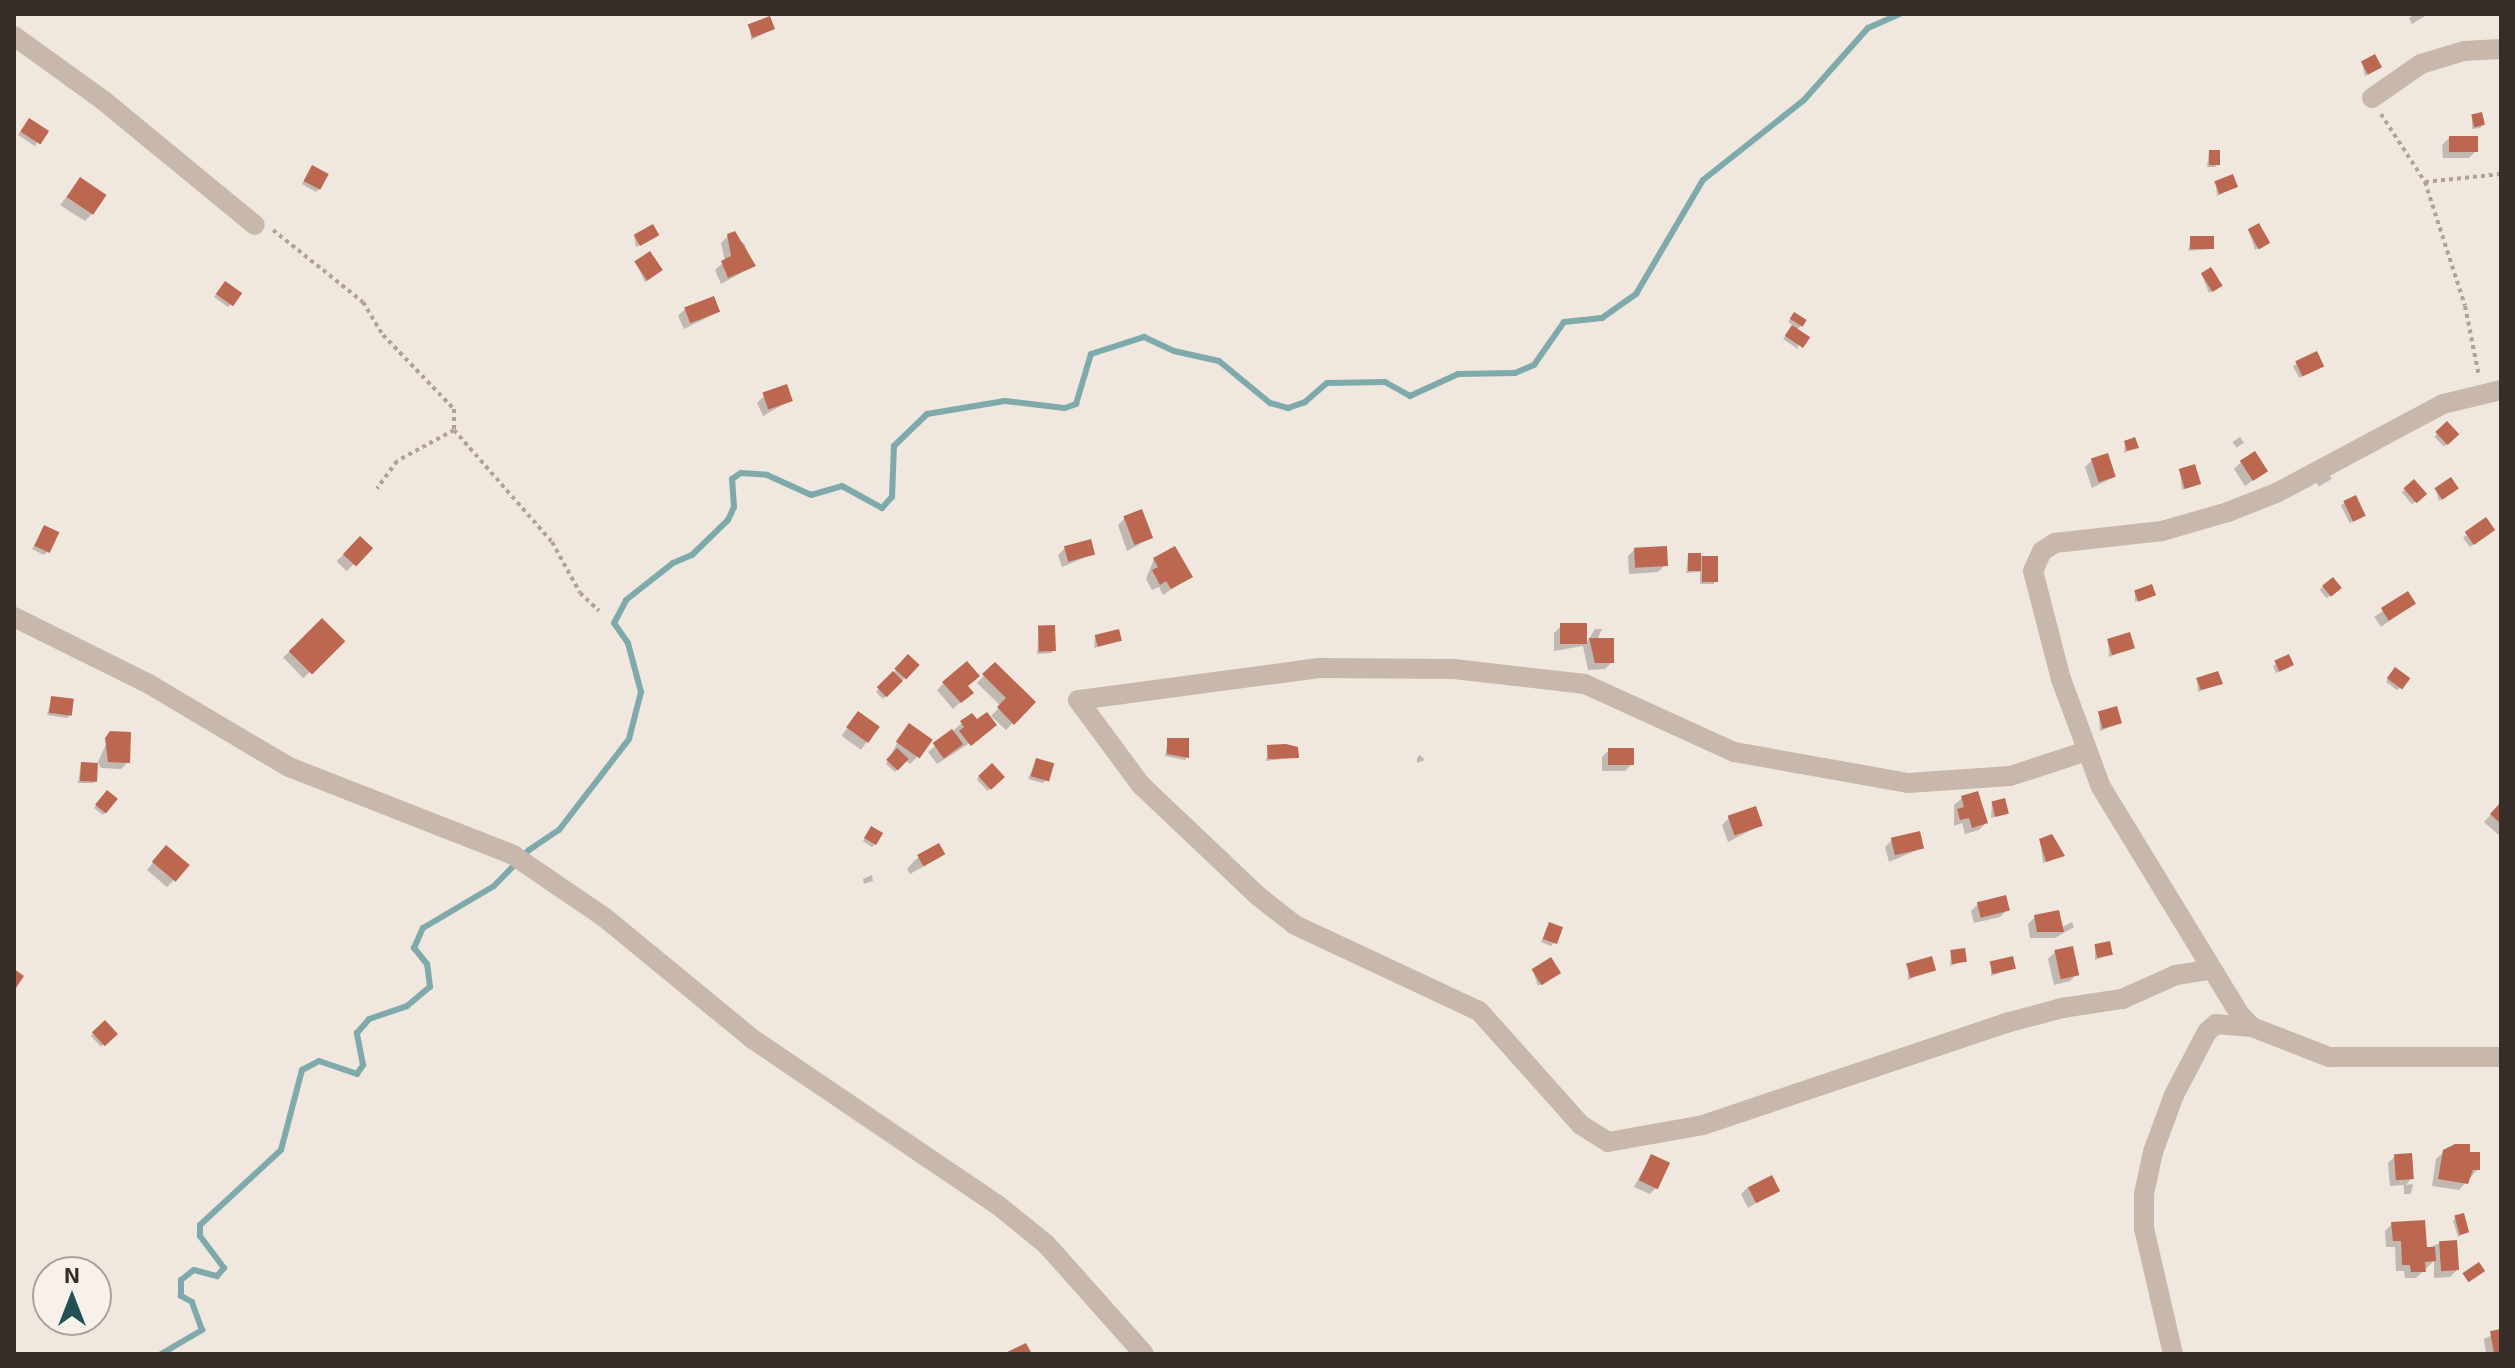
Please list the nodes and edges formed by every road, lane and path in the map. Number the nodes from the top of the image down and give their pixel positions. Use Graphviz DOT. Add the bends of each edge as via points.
graph roads {
  1 [pos="14,36"];
  2 [pos="2501,49"];
  3 [pos="2372,98"];
  4 [pos="2501,174"];
  5 [pos="2425,182"];
  6 [pos="255,225"];
  7 [pos="2491,391"];
  8 [pos="454,430"];
  9 [pos="377,489"];
  10 [pos="599,611"];
  11 [pos="14,617"];
  12 [pos="2087,751"];
  13 [pos="2209,970"];
  14 [pos="2221,988"];
  15 [pos="2252,1027"];
  16 [pos="2211,1029"];
  17 [pos="2501,1057"];
  18 [pos="1144,1354"];
  19 [pos="2173,1354"];
  1 -- 6 [label="street" via="178,159"];
  2 -- 3 [label="street" via="2464,51 2421,64"];
  3 -- 5 [label="path"];
  4 -- 5 [label="path"];
  5 -- 7 [label="path"];
  6 -- 8 [label="path" via="276,231 363,302 383,335 454,409"];
  7 -- 12 [label="street" via="2443,404 2276,493 2228,512 2162,531 2055,543 2042,551 2033,571 2035,590"];
  8 -- 9 [label="path" via="397,461"];
  8 -- 10 [label="path" via="552,542 580,593"];
  11 -- 18 [label="street" via="149,684 289,767 521,860 604,917 754,1040 999,1206 1046,1244"];
  12 -- 13 [label="street" via="2136,852"];
  12 -- 13 [label="street" via="2010,776 1948,783 1879,779 1734,752 1585,684 1454,669 1319,668 1078,700 1141,785 1258,896 1305,931 1479,1011 1581,1125 1608,1142 1703,1125 2006,1023 2122,999 2176,975"];
  13 -- 14 [label="street"];
  14 -- 15 [label="street"];
  14 -- 16 [label="street"];
  15 -- 16 [label="street" via="2216,1024"];
  15 -- 17 [label="street" via="2344,1059"];
  16 -- 19 [label="street" via="2174,1095 2144,1194 2144,1228"];
}
